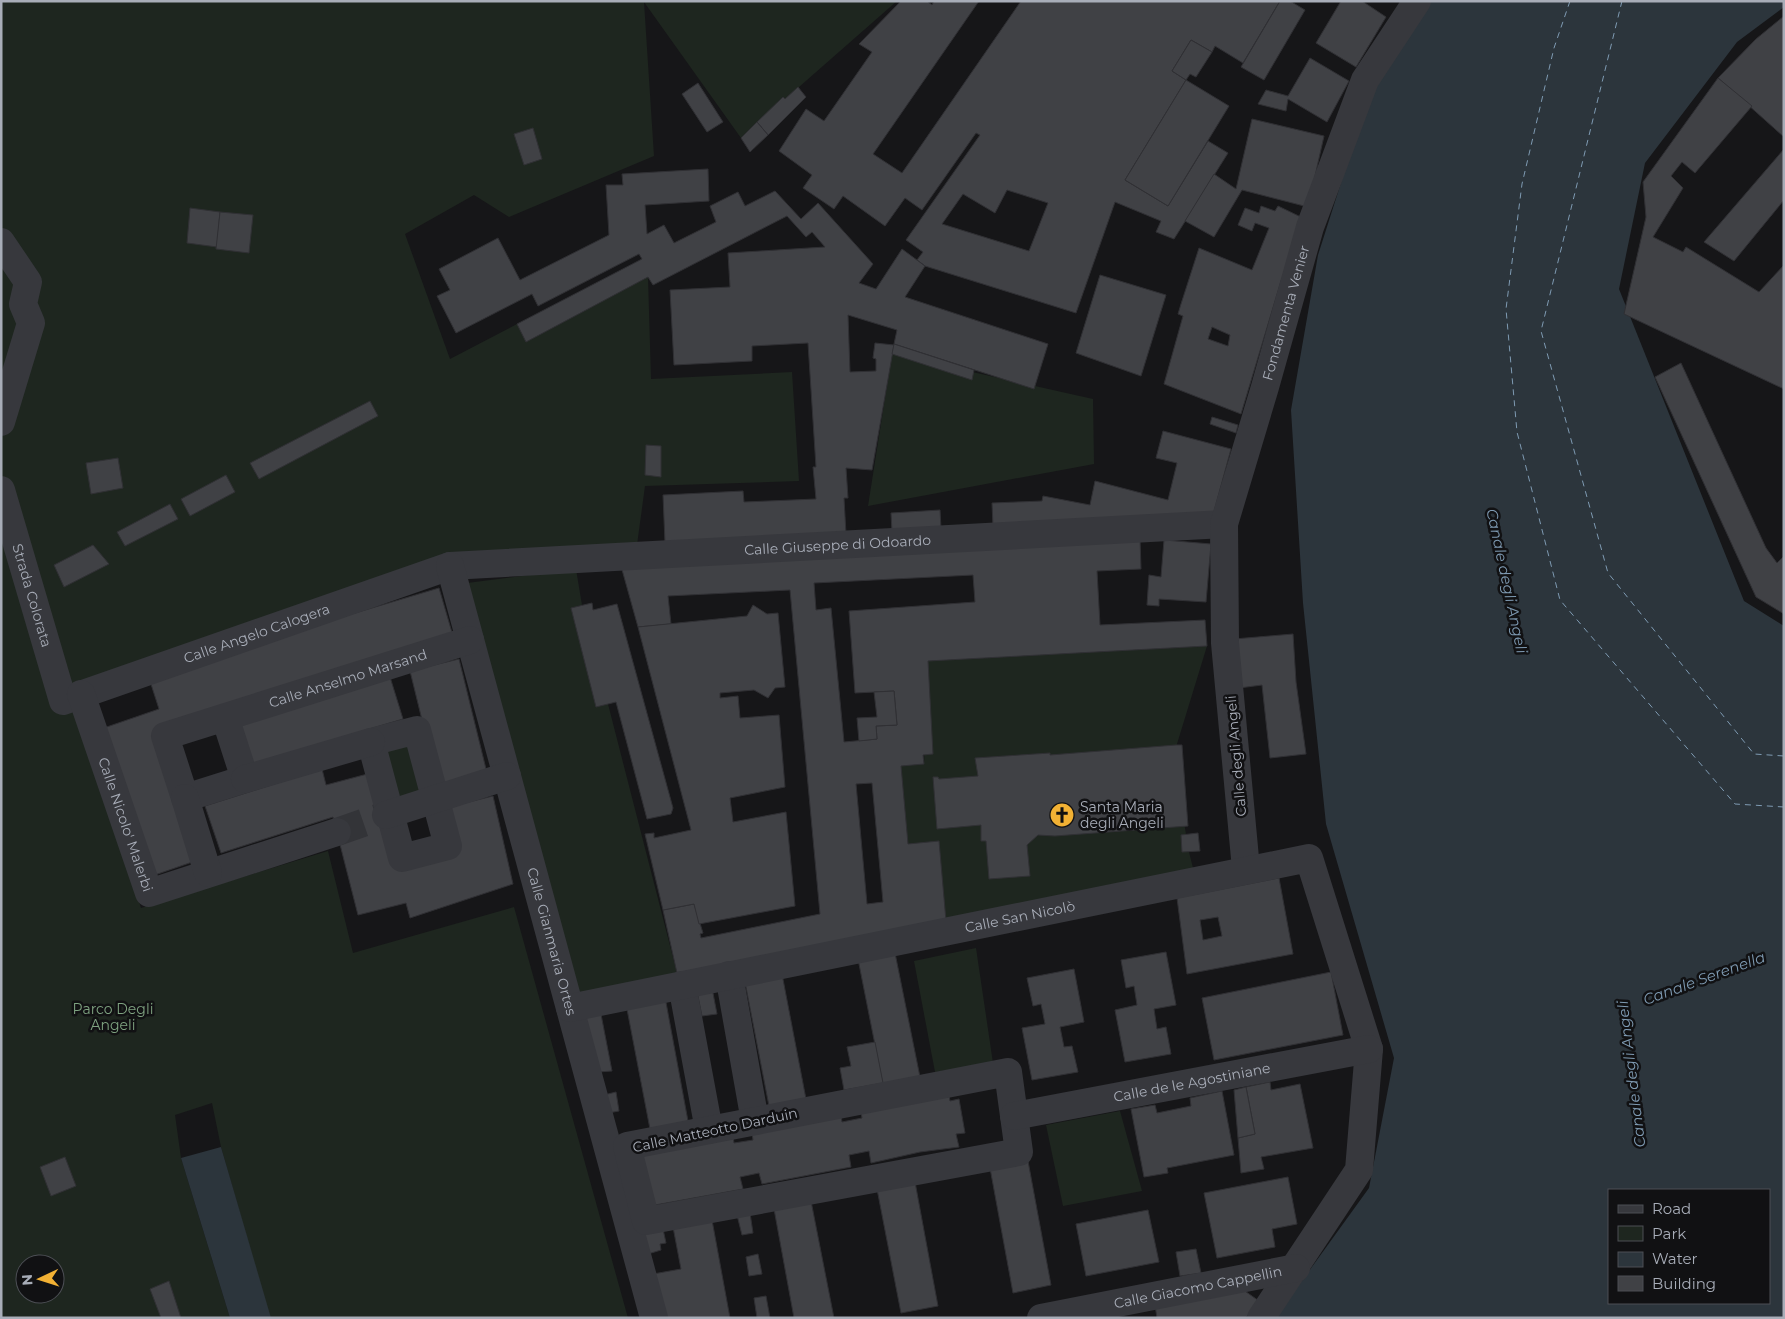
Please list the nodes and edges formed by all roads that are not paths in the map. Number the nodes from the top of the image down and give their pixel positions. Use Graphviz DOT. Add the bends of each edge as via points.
graph roads {
  1 [pos="1416,1"];
  2 [pos="1,242"];
  3 [pos="1,422"];
  4 [pos="1,490"];
  5 [pos="1224,524"];
  6 [pos="450,566"];
  7 [pos="470,640"];
  8 [pos="1225,643"];
  9 [pos="72,697"];
  10 [pos="225,717"];
  11 [pos="371,742"];
  12 [pos="507,776"];
  13 [pos="245,779"];
  14 [pos="184,798"];
  15 [pos="436,799"];
  16 [pos="388,815"];
  17 [pos="337,832"];
  18 [pos="1246,869"];
  19 [pos="208,873"];
  20 [pos="729,975"];
  21 [pos="682,985"];
  22 [pos="570,1008"];
  23 [pos="1369,1050"];
  24 [pos="1014,1116"];
  25 [pos="755,1121"];
  26 [pos="709,1130"];
  27 [pos="1296,1268"];
  28 [pos="654,1318"];
  29 [pos="1041,1318"];
  30 [pos="1261,1318"];
  1 -- 5 [label="street, Fondamenta Venier" via="1365,80 1310,226"];
  2 -- 3 [label="street" via="28,282 23,304 31,323"];
  4 -- 9 [label="street, Strada Colorata"];
  5 -- 6 [label="street, Calle Giuseppe di Odoardo"];
  5 -- 8 [label="street, Fondamenta Venier"];
  6 -- 7 [label="street, Calle Gianmaria Ortes"];
  6 -- 9 [label="street, Calle Angelo Calogera"];
  7 -- 10 [label="street, Calle Anselmo Marsand"];
  7 -- 12 [label="street, Calle Gianmaria Ortes"];
  8 -- 18 [label="street, Calle degli Angeli"];
  9 -- 19 [label="street, Calle Nicolo' Malerbi" via="149,893"];
  10 -- 13 [label="street"];
  10 -- 14 [label="street, Calle Anselmo Marsand" via="165,736"];
  11 -- 13 [label="street"];
  11 -- 15 [label="street" via="417,730"];
  11 -- 16 [label="street"];
  12 -- 15 [label="street"];
  12 -- 22 [label="street, Calle Gianmaria Ortes"];
  13 -- 14 [label="street"];
  14 -- 19 [label="street"];
  15 -- 16 [label="street"];
  15 -- 16 [label="street" via="448,846 402,858"];
  17 -- 19 [label="street, Calle Nicolo' Malerbi"];
  18 -- 20 [label="street, Calle San Nicolò"];
  18 -- 23 [label="street, Calle San Nicolò" via="1309,858"];
  20 -- 21 [label="street, Calle San Nicolò"];
  20 -- 25 [label="street"];
  21 -- 22 [label="street, Calle San Nicolò"];
  21 -- 26 [label="street"];
  22 -- 28 [label="street, Calle Gianmaria Ortes"];
  23 -- 24 [label="street, Calle de le Agostiniane"];
  23 -- 27 [label="street" via="1359,1170"];
  24 -- 25 [label="street, Calle Matteotto Darduin" via="1008,1072"];
  24 -- 26 [label="street, Calle Matteotto Darduin" via="1019,1152 646,1221 627,1146"];
  25 -- 26 [label="street, Calle Matteotto Darduin"];
  27 -- 29 [label="street, Calle Giacomo Cappellin"];
  27 -- 30 [label="street"];
}
